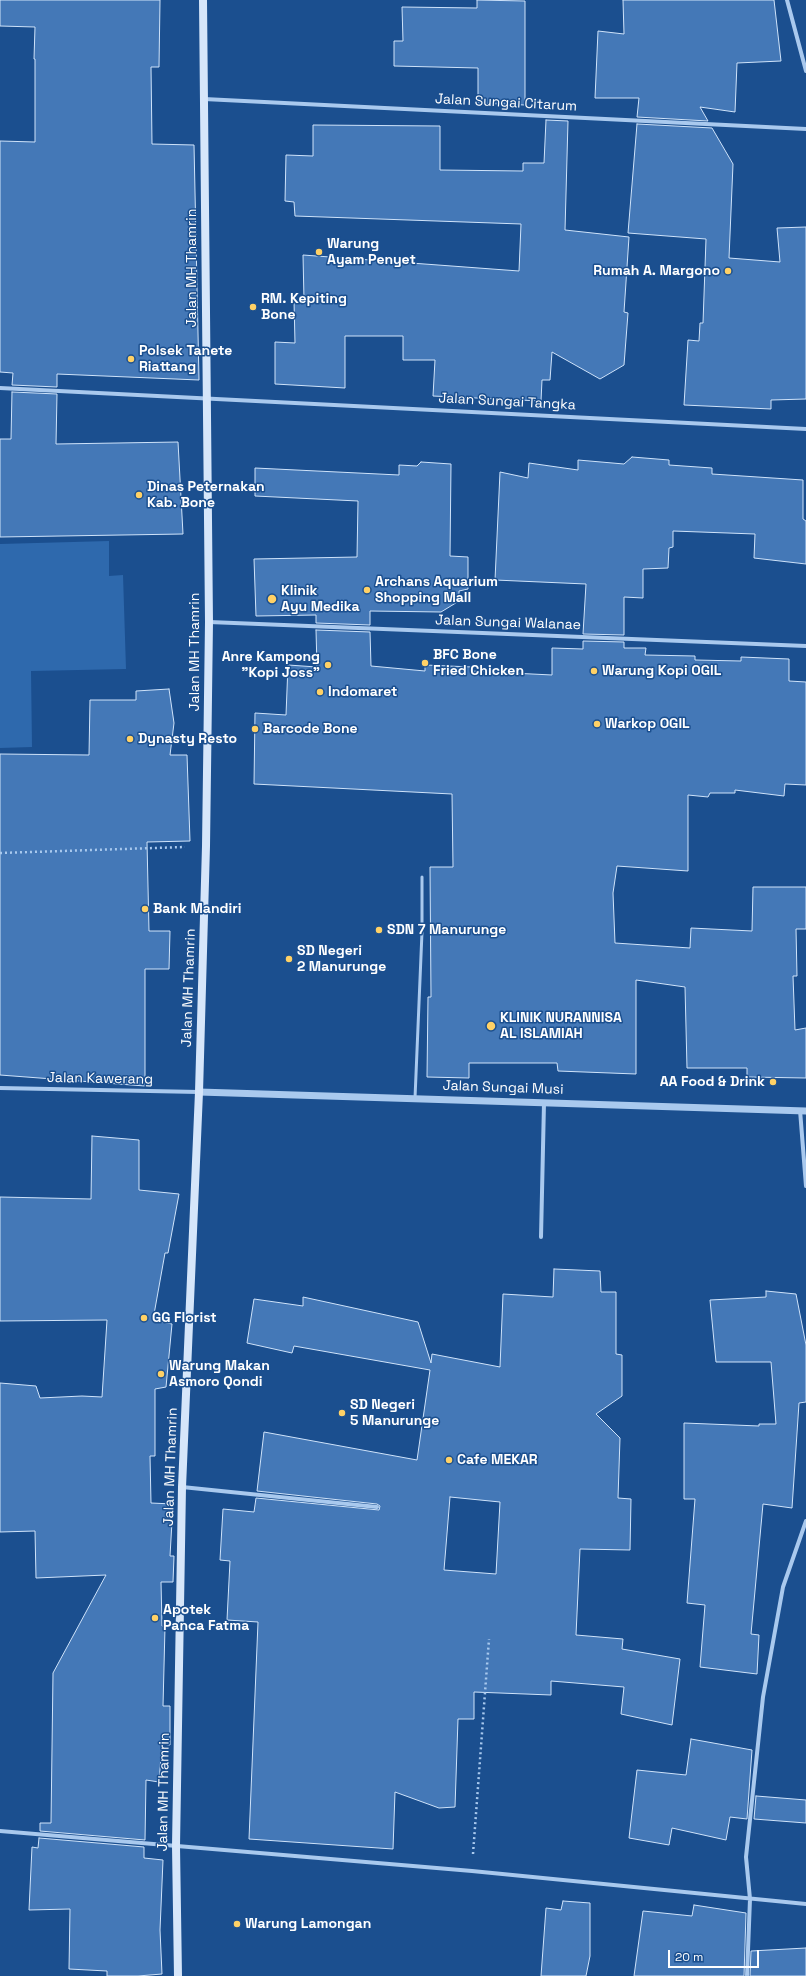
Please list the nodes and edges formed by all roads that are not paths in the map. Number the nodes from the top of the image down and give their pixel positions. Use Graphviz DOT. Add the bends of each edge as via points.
graph roads {
  1 [pos="203,0"];
  2 [pos="788,0"];
  3 [pos="806,71"];
  4 [pos="204,99"];
  5 [pos="806,129"];
  6 [pos="0,388"];
  7 [pos="206,398"];
  8 [pos="806,429"];
  9 [pos="209,622"];
  10 [pos="806,646"];
  11 [pos="422,877"];
  12 [pos="0,1088"];
  13 [pos="199,1092"];
  14 [pos="415,1098"];
  15 [pos="544,1103"];
  16 [pos="803,1110"];
  17 [pos="806,1186"];
  18 [pos="541,1237"];
  19 [pos="182,1487"];
  20 [pos="377,1507"];
  21 [pos="806,1521"];
  22 [pos="0,1831"];
  23 [pos="176,1846"];
  24 [pos="750,1898"];
  25 [pos="806,1904"];
  26 [pos="178,1976"];
  27 [pos="747,1976"];
  1 -- 4 [label="main road, Jalan MH Thamrin"];
  2 -- 3 [label="street"];
  4 -- 5 [label="street, Jalan Sungai Citarum"];
  4 -- 7 [label="main road, Jalan MH Thamrin"];
  6 -- 7 [label="street, Jalan Sungai Tangka"];
  7 -- 8 [label="street, Jalan Sungai Tangka"];
  7 -- 9 [label="main road, Jalan MH Thamrin"];
  9 -- 10 [label="street, Jalan Sungai Walanae"];
  9 -- 13 [label="main road, Jalan MH Thamrin"];
  11 -- 14 [label="lane"];
  12 -- 13 [label="street, Jalan Kawerang"];
  13 -- 14 [label="street, Jalan Sungai Musi"];
  13 -- 19 [label="main road, Jalan MH Thamrin"];
  14 -- 15 [label="street, Jalan Sungai Musi"];
  15 -- 16 [label="street, Jalan Sungai Musi"];
  15 -- 18 [label="street"];
  16 -- 17 [label="street"];
  19 -- 20 [label="street"];
  19 -- 23 [label="main road, Jalan MH Thamrin"];
  21 -- 24 [label="street" via="783,1587 763,1697 746,1857"];
  22 -- 23 [label="street"];
  23 -- 24 [label="street"];
  23 -- 26 [label="main road, Jalan MH Thamrin"];
  24 -- 25 [label="street"];
  24 -- 27 [label="street"];
}
